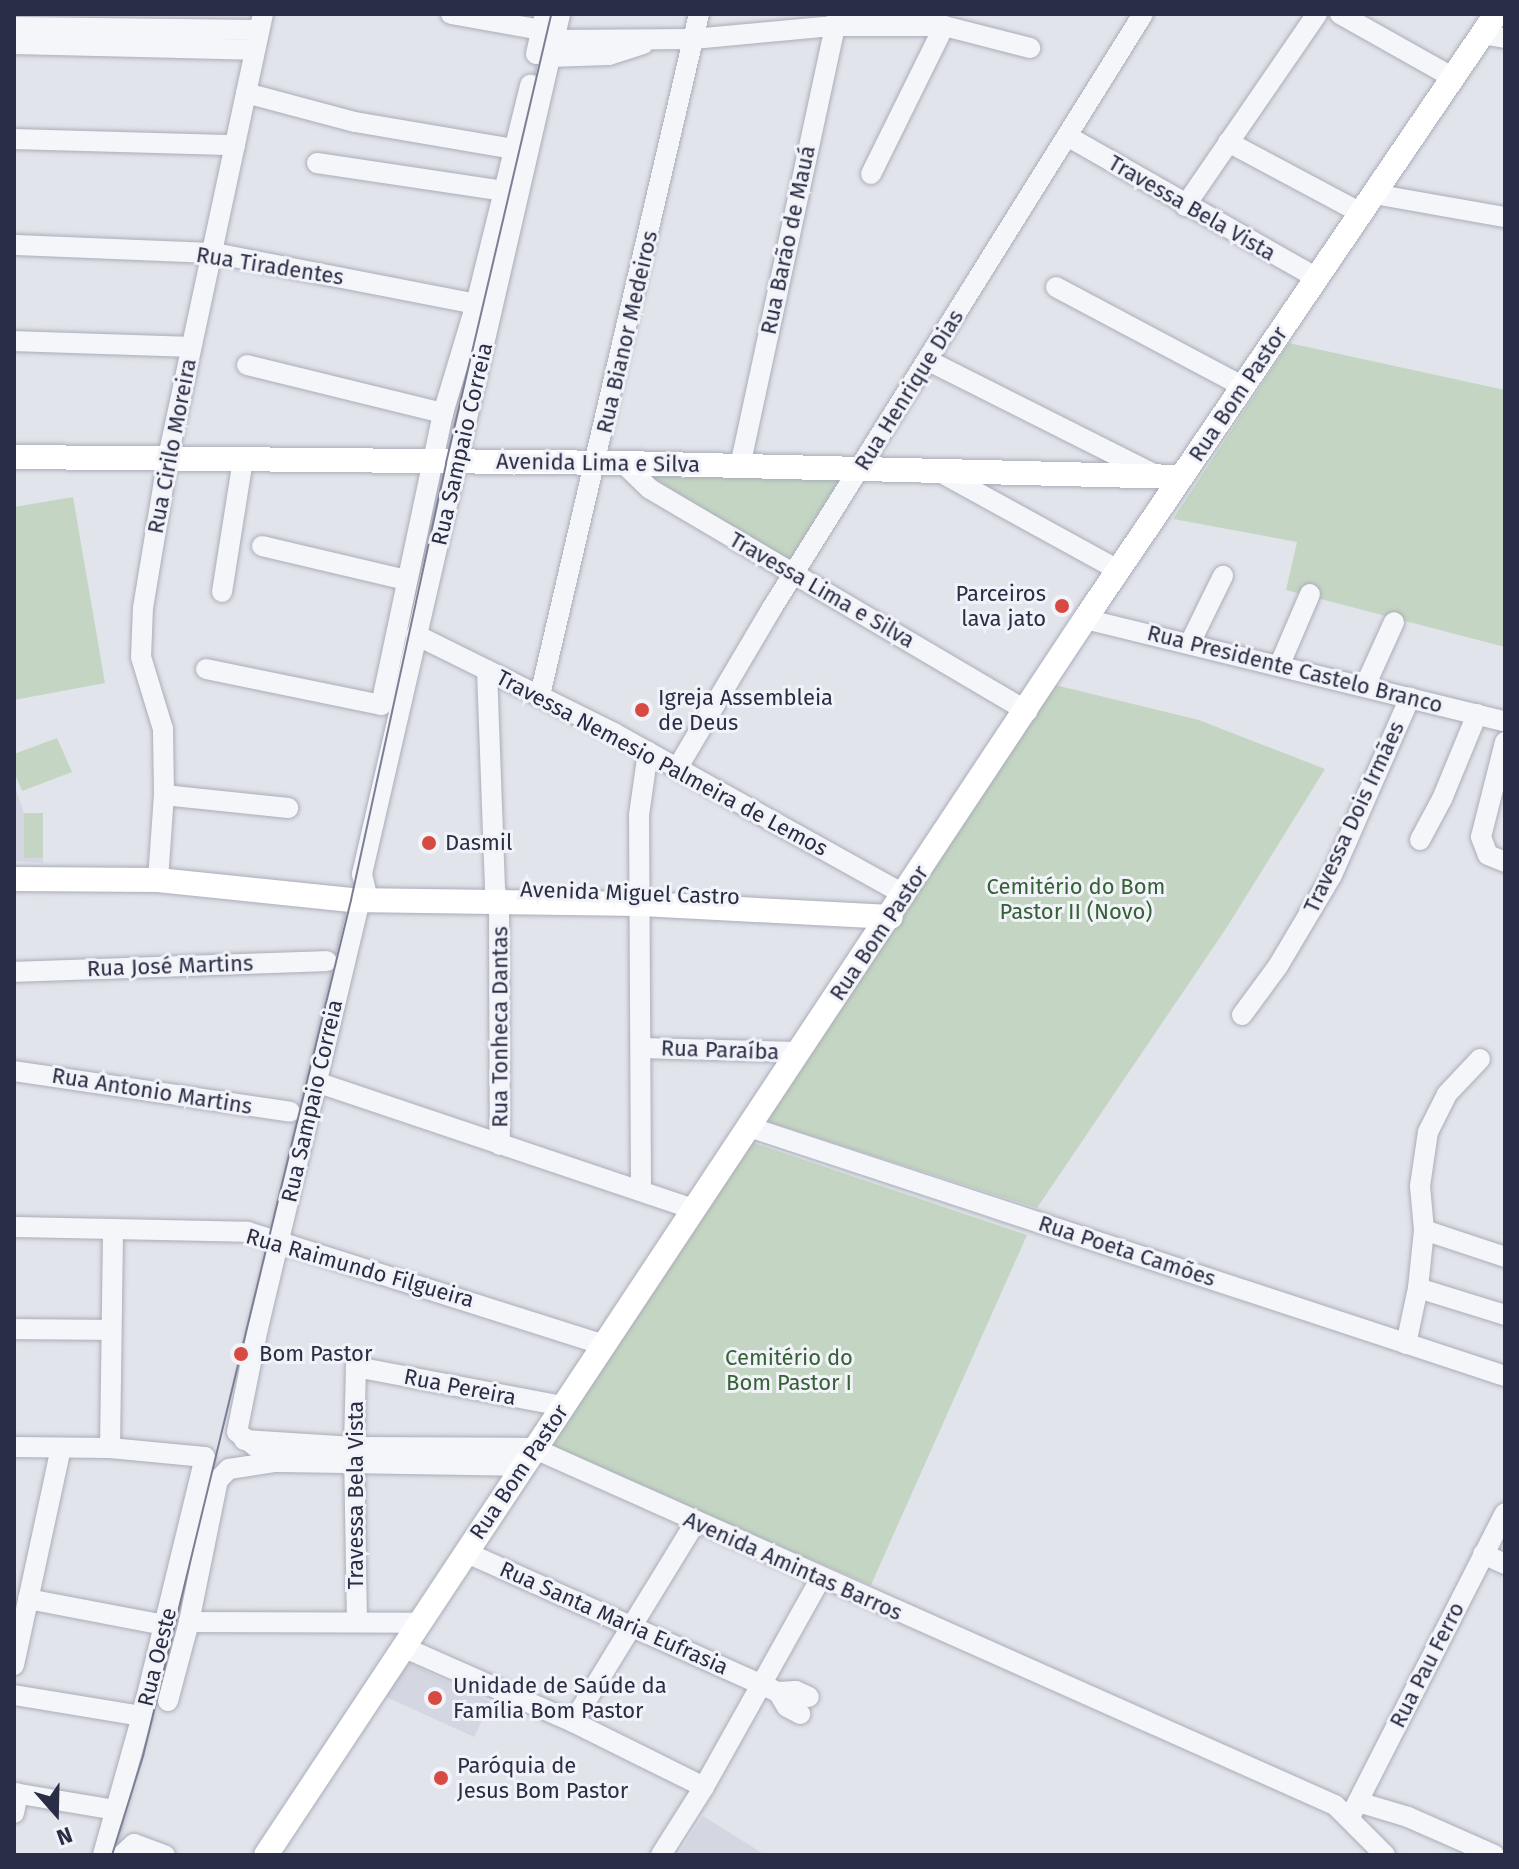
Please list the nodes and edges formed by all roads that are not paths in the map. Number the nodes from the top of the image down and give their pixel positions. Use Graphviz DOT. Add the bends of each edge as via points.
graph roads {
  1 [pos="451,14"];
  2 [pos="560,14"];
  3 [pos="699,14"];
  4 [pos="1143,14"];
  5 [pos="1317,14"];
  6 [pos="1340,14"];
  7 [pos="1496,14"];
  8 [pos="836,20"];
  9 [pos="261,22"];
  10 [pos="944,26"];
  11 [pos="14,27"];
  12 [pos="547,35"];
  13 [pos="1494,36"];
  14 [pos="693,39"];
  15 [pos="14,44"];
  16 [pos="1030,48"];
  17 [pos="253,50"];
  18 [pos="1452,77"];
  19 [pos="246,93"];
  20 [pos="1067,136"];
  21 [pos="14,139"];
  22 [pos="1228,142"];
  23 [pos="235,145"];
  24 [pos="513,149"];
  25 [pos="317,163"];
  26 [pos="871,174"];
  27 [pos="505,191"];
  28 [pos="1368,204"];
  29 [pos="1185,206"];
  30 [pos="1505,217"];
  31 [pos="14,245"];
  32 [pos="214,253"];
  33 [pos="1317,278"];
  34 [pos="1056,287"];
  35 [pos="476,304"];
  36 [pos="14,341"];
  37 [pos="191,347"];
  38 [pos="929,361"];
  39 [pos="247,365"];
  40 [pos="1242,386"];
  41 [pos="443,413"];
  42 [pos="14,457"];
  43 [pos="168,457"];
  44 [pos="243,459"];
  45 [pos="459,462"];
  46 [pos="597,462"];
  47 [pos="432,463"];
  48 [pos="623,463"];
  49 [pos="740,466"];
  50 [pos="860,469"];
  51 [pos="935,469"];
  52 [pos="1156,475"];
  53 [pos="1181,477"];
  54 [pos="262,546"];
  55 [pos="1118,570"];
  56 [pos="795,572"];
  57 [pos="1223,576"];
  58 [pos="406,580"];
  59 [pos="222,592"];
  60 [pos="1310,594"];
  61 [pos="1085,619"];
  62 [pos="1394,622"];
  63 [pos="416,635"];
  64 [pos="1190,643"];
  65 [pos="1280,664"];
  66 [pos="206,669"];
  67 [pos="487,670"];
  68 [pos="1365,686"];
  69 [pos="540,695"];
  70 [pos="1410,697"];
  71 [pos="1027,711"];
  72 [pos="1477,714"];
  73 [pos="1505,721"];
  74 [pos="1505,742"];
  75 [pos="648,752"];
  76 [pos="678,767"];
  77 [pos="164,795"];
  78 [pos="288,808"];
  79 [pos="1420,840"];
  80 [pos="1505,862"];
  81 [pos="158,880"];
  82 [pos="15,882"];
  83 [pos="377,891"];
  84 [pos="497,896"];
  85 [pos="642,897"];
  86 [pos="898,905"];
  87 [pos="327,961"];
  88 [pos="14,972"];
  89 [pos="1242,1015"];
  90 [pos="642,1048"];
  91 [pos="798,1052"];
  92 [pos="1480,1059"];
  93 [pos="14,1071"];
  94 [pos="316,1082"];
  95 [pos="290,1112"];
  96 [pos="749,1127"];
  97 [pos="500,1145"];
  98 [pos="641,1190"];
  99 [pos="694,1209"];
  100 [pos="14,1227"];
  101 [pos="113,1229"];
  102 [pos="1424,1230"];
  103 [pos="280,1242"];
  104 [pos="1505,1257"];
  105 [pos="1418,1288"];
  106 [pos="1505,1315"];
  107 [pos="14,1329"];
  108 [pos="111,1330"];
  109 [pos="1406,1344"];
  110 [pos="604,1345"];
  111 [pos="356,1367"];
  112 [pos="1505,1376"];
  113 [pos="563,1406"];
  114 [pos="244,1440"];
  115 [pos="14,1447"];
  116 [pos="61,1448"];
  117 [pos="110,1448"];
  118 [pos="354,1455"];
  119 [pos="528,1457"];
  120 [pos="275,1462"];
  121 [pos="1505,1513"];
  122 [pos="695,1523"];
  123 [pos="465,1552"];
  124 [pos="1483,1554"];
  125 [pos="1505,1564"];
  126 [pos="821,1578"];
  127 [pos="28,1599"];
  128 [pos="189,1622"];
  129 [pos="357,1622"];
  130 [pos="420,1623"];
  131 [pos="164,1625"];
  132 [pos="631,1628"];
  133 [pos="403,1647"];
  134 [pos="14,1665"];
  135 [pos="770,1688"];
  136 [pos="14,1695"];
  137 [pos="168,1701"];
  138 [pos="804,1705"];
  139 [pos="142,1716"];
  140 [pos="573,1722"];
  141 [pos="704,1787"];
  142 [pos="15,1800"];
  143 [pos="116,1810"];
  144 [pos="1354,1810"];
  145 [pos="103,1855"];
  146 [pos="122,1855"];
  147 [pos="165,1855"];
  148 [pos="266,1855"];
  149 [pos="661,1855"];
  150 [pos="1385,1855"];
  151 [pos="1494,1855"];
  1 -- 12 [label="street"];
  2 -- 12 [label="street, Rua Sampaio Correia"];
  3 -- 14 [label="street, Rua Bianor Medeiros"];
  4 -- 20 [label="street, Rua Henrique Dias"];
  5 -- 22 [label="street"];
  6 -- 18 [label="street"];
  7 -- 13 [label="main road, Rua Bom Pastor"];
  8 -- 10 [label="street"];
  8 -- 14 [label="street"];
  8 -- 49 [label="street, Rua Barão de Mauá"];
  9 -- 11 [label="street"];
  9 -- 17 [label="street, Rua Cirilo Moreira"];
  10 -- 16 [label="street"];
  10 -- 26 [label="street"];
  12 -- 14 [label="street"];
  12 -- 24 [label="street, Rua Sampaio Correia"];
  12 -- 45 [label="street, Rua Sampaio Correia"];
  13 -- 18 [label="main road, Rua Bom Pastor"];
  14 -- 46 [label="street, Rua Bianor Medeiros"];
  15 -- 17 [label="street"];
  17 -- 19 [label="street, Rua Cirilo Moreira"];
  18 -- 28 [label="main road, Rua Bom Pastor"];
  19 -- 23 [label="street, Rua Cirilo Moreira"];
  19 -- 24 [label="street" via="355,122"];
  20 -- 29 [label="street, Travessa Bela Vista"];
  20 -- 38 [label="street, Rua Henrique Dias"];
  21 -- 23 [label="street"];
  22 -- 28 [label="street"];
  22 -- 29 [label="street"];
  23 -- 32 [label="street, Rua Cirilo Moreira"];
  24 -- 27 [label="street, Rua Sampaio Correia"];
  25 -- 27 [label="street"];
  27 -- 35 [label="street, Rua Sampaio Correia"];
  28 -- 30 [label="street"];
  28 -- 33 [label="main road, Rua Bom Pastor"];
  29 -- 33 [label="street, Travessa Bela Vista"];
  31 -- 32 [label="street, Rua Tiradentes"];
  32 -- 35 [label="street, Rua Tiradentes"];
  32 -- 37 [label="street, Rua Cirilo Moreira"];
  33 -- 40 [label="main road, Rua Bom Pastor"];
  34 -- 40 [label="street"];
  35 -- 41 [label="street, Rua Sampaio Correia"];
  36 -- 37 [label="street"];
  37 -- 43 [label="street, Rua Cirilo Moreira"];
  38 -- 50 [label="street, Rua Henrique Dias"];
  38 -- 52 [label="street"];
  39 -- 41 [label="street"];
  40 -- 53 [label="main road, Rua Bom Pastor"];
  41 -- 47 [label="street, Rua Sampaio Correia"];
  42 -- 43 [label="main road, Avenida Lima e Silva"];
  43 -- 44 [label="main road, Avenida Lima e Silva"];
  43 -- 77 [label="street, Rua Cirilo Moreira" via="143,608 141,657 161,714"];
  44 -- 47 [label="main road, Avenida Lima e Silva"];
  44 -- 59 [label="street"];
  45 -- 46 [label="main road, Avenida Lima e Silva"];
  45 -- 47 [label="main road, Avenida Lima e Silva"];
  45 -- 63 [label="street, Rua Sampaio Correia"];
  46 -- 48 [label="main road, Avenida Lima e Silva"];
  46 -- 69 [label="street, Rua Bianor Medeiros"];
  47 -- 58 [label="street, Rua Sampaio Correia"];
  48 -- 49 [label="main road, Avenida Lima e Silva"];
  48 -- 56 [label="street, Travessa Lima e Silva" via="650,489"];
  49 -- 50 [label="main road, Avenida Lima e Silva"];
  50 -- 51 [label="main road, Avenida Lima e Silva"];
  50 -- 56 [label="street, Rua Henrique Dias"];
  51 -- 52 [label="main road, Avenida Lima e Silva"];
  51 -- 55 [label="street"];
  52 -- 53 [label="main road, Avenida Lima e Silva"];
  53 -- 55 [label="main road, Rua Bom Pastor"];
  54 -- 58 [label="street"];
  55 -- 61 [label="main road, Rua Bom Pastor"];
  56 -- 71 [label="street, Travessa Lima e Silva"];
  56 -- 76 [label="street, Rua Henrique Dias"];
  57 -- 64 [label="street"];
  58 -- 66 [label="street, Rua Sampaio Correia" via="381,705"];
  60 -- 65 [label="street"];
  61 -- 64 [label="street, Rua Presidente Castelo Branco"];
  61 -- 71 [label="main road, Rua Bom Pastor"];
  62 -- 68 [label="street"];
  63 -- 67 [label="street, Travessa Nemesio Palmeira de Lemos"];
  63 -- 83 [label="street, Rua Sampaio Correia"];
  64 -- 65 [label="street, Rua Presidente Castelo Branco"];
  65 -- 68 [label="street, Rua Presidente Castelo Branco"];
  67 -- 69 [label="street, Travessa Nemesio Palmeira de Lemos"];
  67 -- 84 [label="street, Rua Tonheca Dantas"];
  68 -- 70 [label="street, Rua Presidente Castelo Branco"];
  69 -- 75 [label="street, Travessa Nemesio Palmeira de Lemos"];
  70 -- 72 [label="street, Rua Presidente Castelo Branco"];
  70 -- 89 [label="street, Travessa Dois Irmães" via="1332,875"];
  71 -- 86 [label="main road, Rua Bom Pastor"];
  72 -- 73 [label="street, Rua Presidente Castelo Branco"];
  72 -- 79 [label="street"];
  74 -- 80 [label="street" via="1481,837 1488,855"];
  75 -- 76 [label="street, Travessa Nemesio Palmeira de Lemos"];
  75 -- 85 [label="street" via="639,815"];
  76 -- 86 [label="street, Travessa Nemesio Palmeira de Lemos"];
  77 -- 78 [label="street"];
  77 -- 81 [label="street, Rua Cirilo Moreira"];
  81 -- 82 [label="main road, Avenida Miguel Castro"];
  81 -- 83 [label="main road, Avenida Miguel Castro"];
  83 -- 84 [label="main road, Avenida Miguel Castro"];
  83 -- 94 [label="street, Rua Sampaio Correia"];
  84 -- 85 [label="main road, Avenida Miguel Castro"];
  84 -- 97 [label="street, Rua Tonheca Dantas"];
  85 -- 86 [label="main road, Avenida Miguel Castro" via="842,908"];
  85 -- 90 [label="street"];
  86 -- 91 [label="main road, Rua Bom Pastor"];
  87 -- 88 [label="street, Rua José Martins"];
  90 -- 91 [label="street, Rua Paraíba"];
  90 -- 98 [label="street"];
  91 -- 96 [label="main road, Rua Bom Pastor"];
  92 -- 102 [label="street" via="1447,1094 1428,1132 1420,1196"];
  93 -- 95 [label="street, Rua Antonio Martins"];
  94 -- 97 [label="street"];
  94 -- 103 [label="street, Rua Sampaio Correia"];
  96 -- 99 [label="main road, Rua Bom Pastor"];
  96 -- 109 [label="street, Rua Poeta Camões"];
  97 -- 98 [label="street"];
  98 -- 99 [label="street"];
  99 -- 110 [label="main road, Rua Bom Pastor"];
  100 -- 101 [label="street, Rua Raimundo Filgueira"];
  101 -- 103 [label="street, Rua Raimundo Filgueira" via="248,1232"];
  101 -- 108 [label="street"];
  102 -- 104 [label="street"];
  102 -- 105 [label="street"];
  103 -- 110 [label="street, Rua Raimundo Filgueira"];
  103 -- 114 [label="street, Rua Sampaio Correia" via="237,1432"];
  105 -- 106 [label="street"];
  105 -- 109 [label="street"];
  107 -- 108 [label="street"];
  108 -- 117 [label="street"];
  109 -- 112 [label="street, Rua Poeta Camões"];
  110 -- 113 [label="main road, Rua Bom Pastor"];
  111 -- 113 [label="street, Rua Pereira"];
  111 -- 118 [label="street, Travessa Bela Vista"];
  113 -- 119 [label="main road, Rua Bom Pastor"];
  114 -- 118 [label="street, Avenida Amintas Barros"];
  114 -- 120 [label="street"];
  115 -- 116 [label="street"];
  116 -- 117 [label="street"];
  116 -- 127 [label="street"];
  117 -- 131 [label="street, Rua Oeste" via="205,1457"];
  118 -- 119 [label="street, Avenida Amintas Barros"];
  118 -- 120 [label="street, Avenida Amintas Barros"];
  118 -- 129 [label="street, Travessa Bela Vista"];
  119 -- 122 [label="street, Avenida Amintas Barros"];
  119 -- 123 [label="main road, Rua Bom Pastor"];
  120 -- 128 [label="street, Avenida Amintas Barros" via="229,1469 218,1480"];
  121 -- 124 [label="street, Rua Pau Ferro"];
  122 -- 126 [label="street, Avenida Amintas Barros"];
  122 -- 132 [label="street"];
  123 -- 130 [label="main road, Rua Bom Pastor"];
  123 -- 132 [label="street, Rua Santa Maria Eufrasia"];
  124 -- 125 [label="street"];
  124 -- 144 [label="street, Rua Pau Ferro"];
  126 -- 135 [label="street"];
  126 -- 144 [label="street, Avenida Amintas Barros"];
  127 -- 131 [label="street"];
  127 -- 134 [label="street"];
  128 -- 129 [label="street"];
  128 -- 137 [label="street, Avenida Amintas Barros"];
  129 -- 130 [label="street"];
  130 -- 133 [label="main road, Rua Bom Pastor"];
  131 -- 139 [label="street, Rua Oeste"];
  132 -- 135 [label="street, Rua Santa Maria Eufrasia"];
  132 -- 140 [label="street"];
  133 -- 140 [label="street"];
  133 -- 148 [label="main road, Rua Bom Pastor"];
  135 -- 138 [label="street" via="787,1707"];
  135 -- 141 [label="street"];
  136 -- 139 [label="street"];
  139 -- 143 [label="street, Rua Oeste"];
  140 -- 141 [label="street"];
  141 -- 149 [label="street"];
  142 -- 143 [label="street"];
  143 -- 145 [label="street, Rua Oeste"];
  144 -- 150 [label="street"];
  144 -- 151 [label="street" via="1408,1817"];
  146 -- 147 [label="street" via="134,1844"];
}
